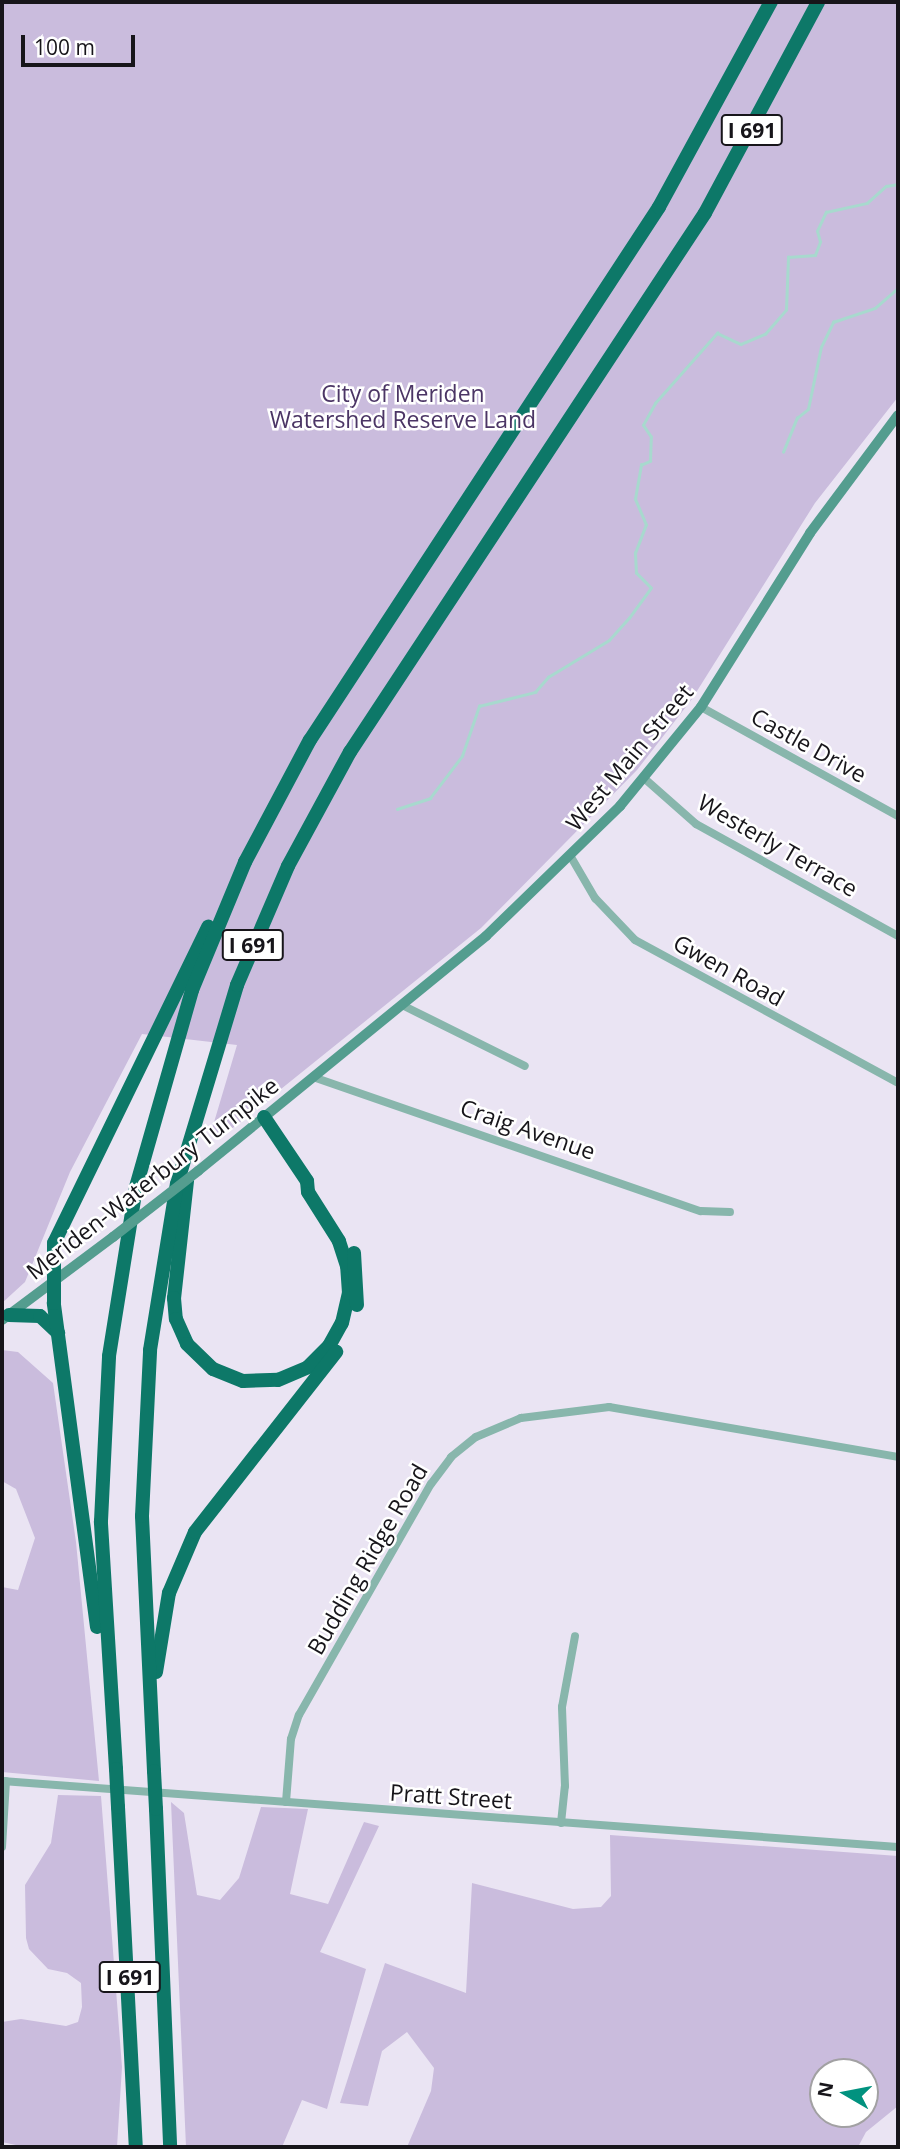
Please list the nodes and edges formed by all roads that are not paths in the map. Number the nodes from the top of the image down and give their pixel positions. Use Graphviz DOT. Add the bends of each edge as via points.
graph roads {
  1 [pos="771,2"];
  2 [pos="818,2"];
  3 [pos="898,415"];
  4 [pos="701,707"];
  5 [pos="645,779"];
  6 [pos="898,816"];
  7 [pos="571,857"];
  8 [pos="245,862"];
  9 [pos="898,936"];
  10 [pos="402,1005"];
  11 [pos="525,1066"];
  12 [pos="326,1067"];
  13 [pos="313,1077"];
  14 [pos="898,1083"];
  15 [pos="195,1114"];
  16 [pos="264,1117"];
  17 [pos="307,1181"];
  18 [pos="730,1212"];
  19 [pos="53,1282"];
  20 [pos="5,1317"];
  21 [pos="58,1333"];
  22 [pos="898,1457"];
  23 [pos="575,1636"];
  24 [pos="113,1726"];
  25 [pos="152,1743"];
  26 [pos="4,1781"];
  27 [pos="286,1802"];
  28 [pos="561,1824"];
  29 [pos="2,1847"];
  30 [pos="898,1847"];
  31 [pos="136,2147"];
  32 [pos="170,2147"];
  1 -- 8 [label="highway, I 691" via="668,192 335,699"];
  2 -- 15 [label="highway, I 691" via="699,222 336,776 250,953"];
  3 -- 4 [label="main road, West Main Street" via="810,533"];
  4 -- 5 [label="main road, West Main Street"];
  4 -- 6 [label="street, Castle Drive"];
  5 -- 7 [label="main road, West Main Street"];
  5 -- 9 [label="street, Westerly Terrace" via="696,824"];
  7 -- 10 [label="main road, West Main Street"];
  7 -- 14 [label="street, Gwen Road" via="595,898 635,940"];
  8 -- 19 [label="highway" via="223,894 60,1223 54,1243"];
  8 -- 24 [label="highway, I 691" via="196,981 166,1070 136,1187 118,1283 106,1379 101,1493"];
  10 -- 11 [label="street" via="429,1023"];
  10 -- 12 [label="main road, West Main Street"];
  12 -- 13 [label="main road, Meriden-Waterbury Turnpike"];
  13 -- 16 [label="main road, Meriden-Waterbury Turnpike"];
  13 -- 18 [label="street, Craig Avenue" via="701,1211"];
  15 -- 17 [label="highway" via="174,1308 190,1348 230,1378 269,1382 302,1371 324,1354 342,1323 349,1293 346,1262"];
  15 -- 25 [label="highway, I 691" via="161,1268 146,1398 142,1524"];
  16 -- 17 [label="highway"];
  16 -- 19 [label="main road, Meriden-Waterbury Turnpike, bridge"];
  17 -- 25 [label="highway" via="316,1187 353,1250 359,1281 355,1312 340,1346 212,1504 185,1551 159,1638"];
  19 -- 20 [label="main road, Meriden-Waterbury Turnpike"];
  19 -- 21 [label="highway"];
  20 -- 21 [label="highway" via="40,1316"];
  21 -- 24 [label="highway" via="104,1700"];
  22 -- 27 [label="street, Budding Ridge Road" via="609,1407 521,1418 484,1433 463,1445 435,1477 299,1714 291,1739"];
  23 -- 28 [label="street" via="562,1707 565,1786"];
  24 -- 31 [label="highway, I 691, bridge"];
  25 -- 32 [label="highway, I 691, bridge"];
  26 -- 27 [label="street, Pratt Street"];
  26 -- 29 [label="street"];
  27 -- 28 [label="street, Pratt Street"];
  28 -- 30 [label="street, Pratt Street"];
}
